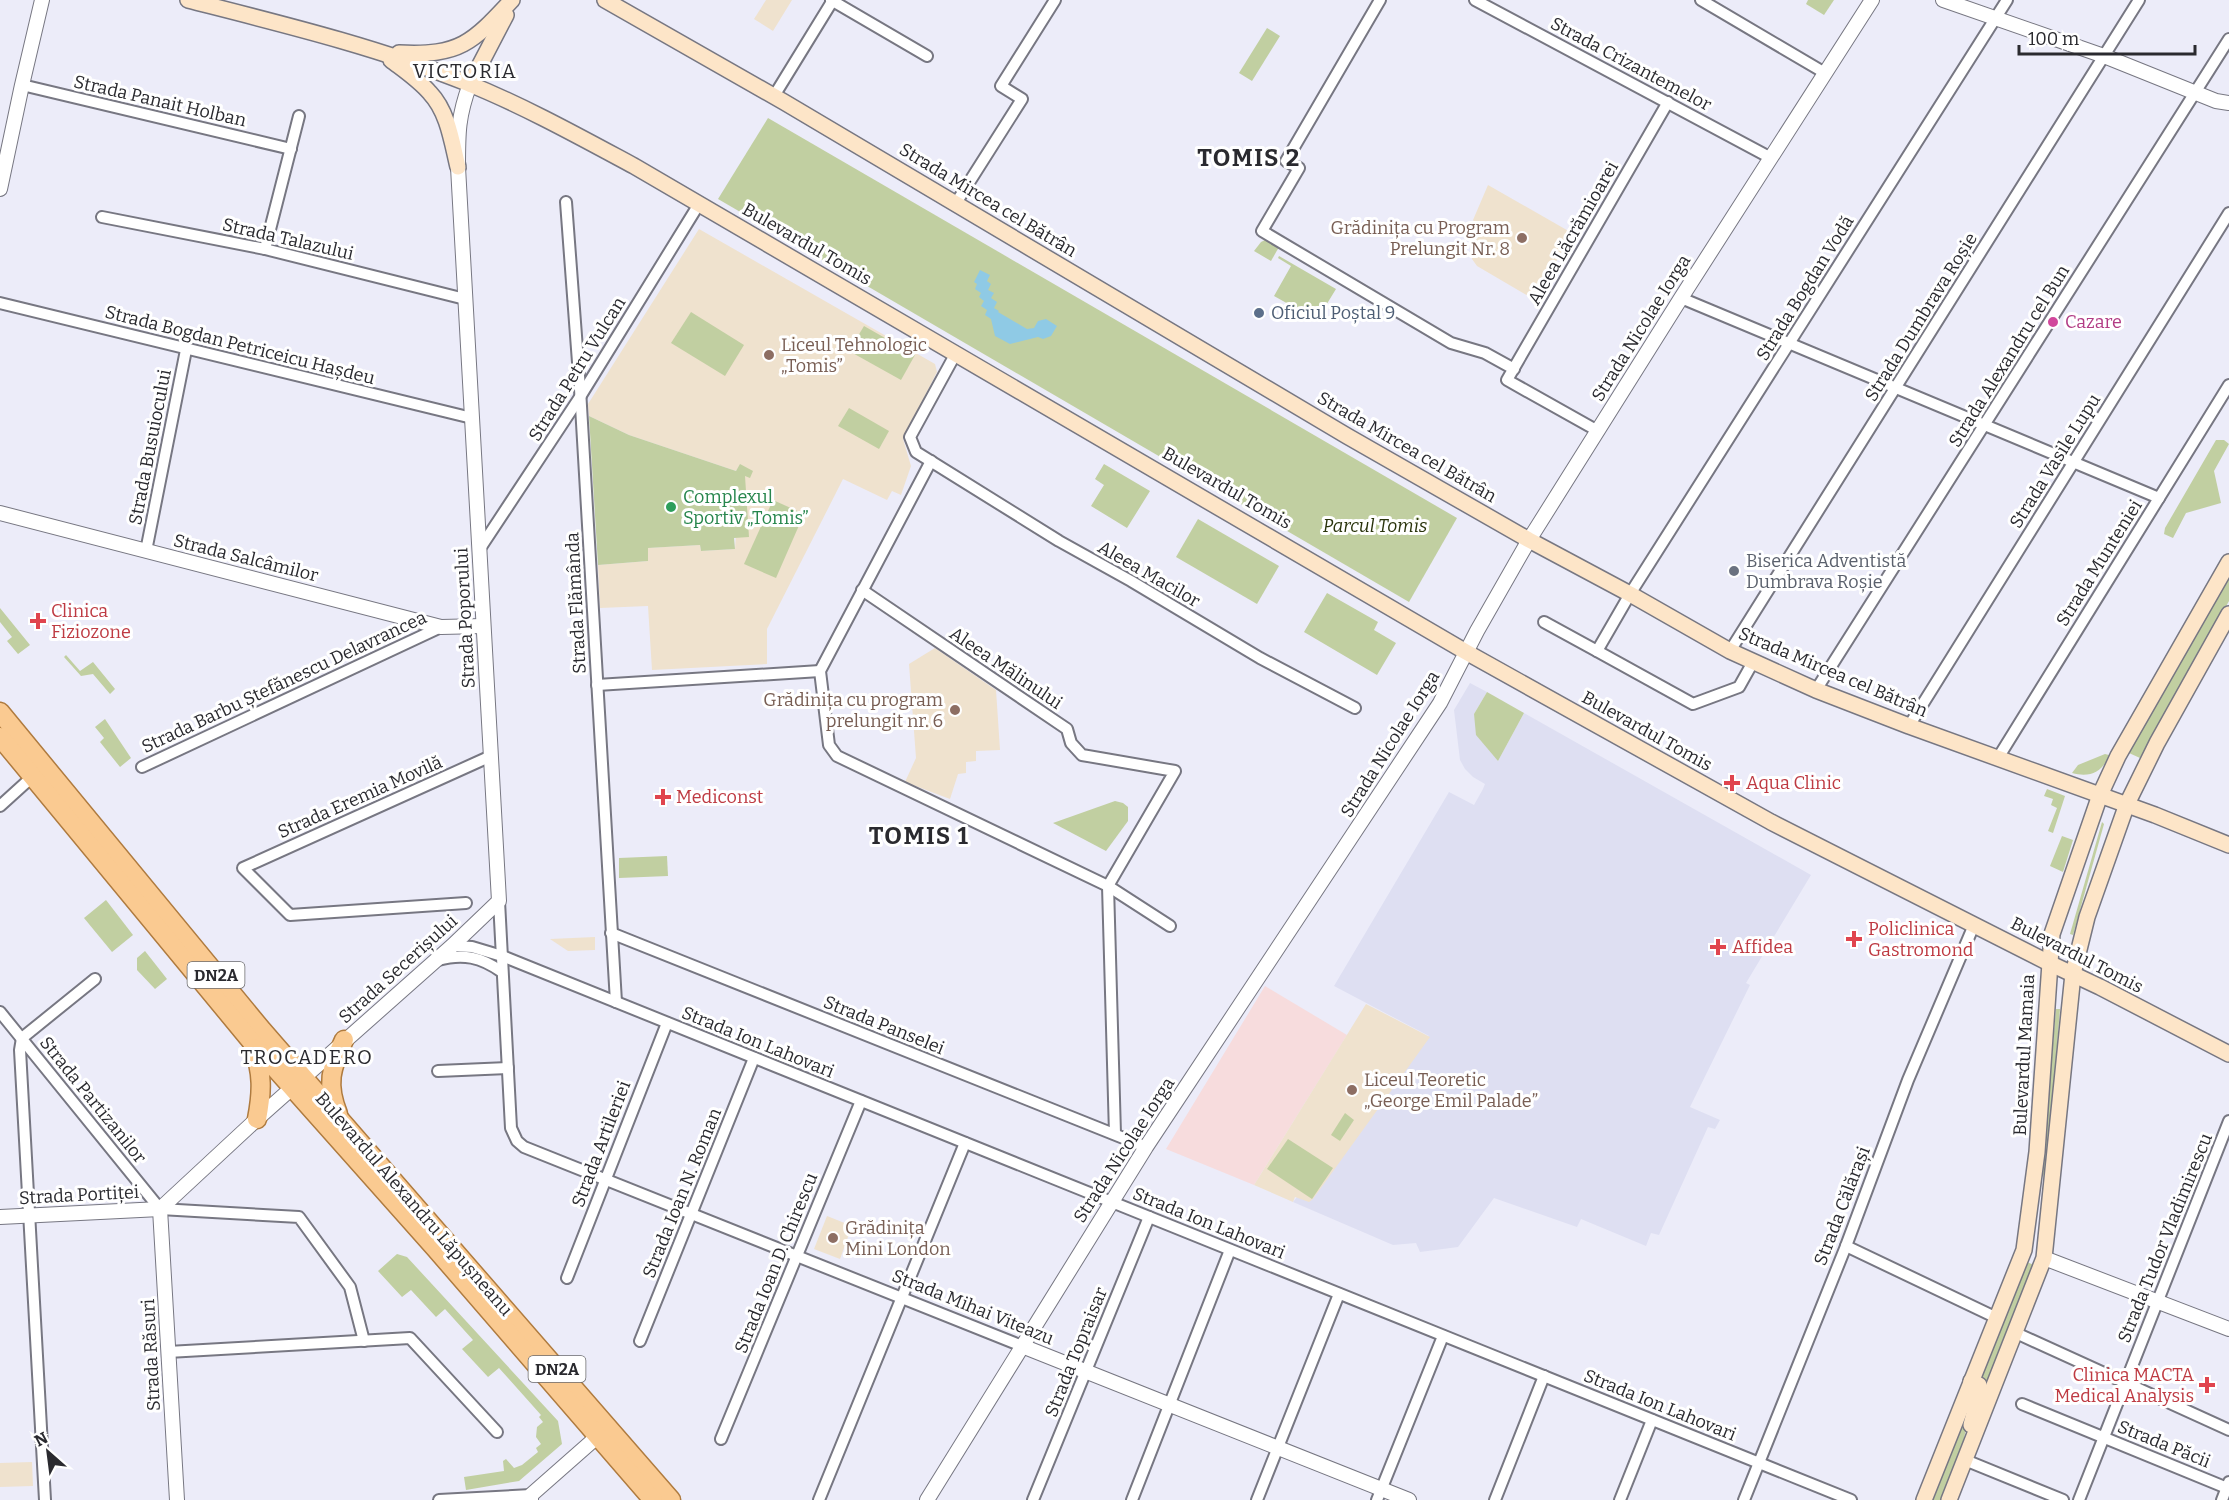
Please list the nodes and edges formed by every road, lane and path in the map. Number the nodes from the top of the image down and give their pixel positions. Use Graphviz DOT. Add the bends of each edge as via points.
graph roads {
  1 [pos="42,0"];
  2 [pos="188,0"];
  3 [pos="513,0"];
  4 [pos="605,0"];
  5 [pos="832,0"];
  6 [pos="1055,0"];
  7 [pos="1380,0"];
  8 [pos="1475,0"];
  9 [pos="1701,0"];
  10 [pos="1872,0"];
  11 [pos="1943,0"];
  12 [pos="2007,0"];
  13 [pos="2139,0"];
  14 [pos="1995,19"];
  15 [pos="2229,39"];
  16 [pos="381,52"];
  17 [pos="927,56"];
  18 [pos="2104,56"];
  19 [pos="1825,73"];
  20 [pos="470,84"];
  21 [pos="22,85"];
  22 [pos="2196,93"];
  23 [pos="774,96"];
  24 [pos="1668,102"];
  25 [pos="2229,103"];
  26 [pos="299,116"];
  27 [pos="291,148"];
  28 [pos="1771,158"];
  29 [pos="458,166"];
  30 [pos="0,189"];
  31 [pos="566,202"];
  32 [pos="956,203"];
  33 [pos="699,204"];
  34 [pos="2229,213"];
  35 [pos="102,217"];
  36 [pos="265,249"];
  37 [pos="1681,298"];
  38 [pos="465,299"];
  39 [pos="0,303"];
  40 [pos="1790,343"];
  41 [pos="186,350"];
  42 [pos="957,353"];
  43 [pos="1514,369"];
  44 [pos="2229,385"];
  45 [pos="1896,388"];
  46 [pos="580,397"];
  47 [pos="472,418"];
  48 [pos="1985,425"];
  49 [pos="1598,431"];
  50 [pos="931,461"];
  51 [pos="2073,462"];
  52 [pos="2159,498"];
  53 [pos="0,513"];
  54 [pos="1529,540"];
  55 [pos="479,550"];
  56 [pos="146,551"];
  57 [pos="2229,562"];
  58 [pos="862,590"];
  59 [pos="1630,594"];
  60 [pos="2229,614"];
  61 [pos="1544,622"];
  62 [pos="483,626"];
  63 [pos="441,627"];
  64 [pos="1597,651"];
  65 [pos="1730,651"];
  66 [pos="1466,652"];
  67 [pos="1753,662"];
  68 [pos="820,671"];
  69 [pos="597,685"];
  70 [pos="1816,690"];
  71 [pos="1355,708"];
  72 [pos="0,712"];
  73 [pos="1909,726"];
  74 [pos="0,737"];
  75 [pos="491,756"];
  76 [pos="1998,758"];
  77 [pos="142,768"];
  78 [pos="32,777"];
  79 [pos="2100,795"];
  80 [pos="2127,804"];
  81 [pos="0,806"];
  82 [pos="2229,845"];
  83 [pos="1108,886"];
  84 [pos="499,901"];
  85 [pos="466,903"];
  86 [pos="1974,925"];
  87 [pos="1170,926"];
  88 [pos="611,933"];
  89 [pos="452,946"];
  90 [pos="502,956"];
  91 [pos="435,961"];
  92 [pos="2049,963"];
  93 [pos="502,972"];
  94 [pos="2073,974"];
  95 [pos="95,979"];
  96 [pos="616,1002"];
  97 [pos="0,1012"];
  98 [pos="667,1023"];
  99 [pos="22,1038"];
  100 [pos="344,1040"];
  101 [pos="250,1041"];
  102 [pos="2229,1054"];
  103 [pos="754,1058"];
  104 [pos="508,1068"];
  105 [pos="438,1071"];
  106 [pos="298,1083"];
  107 [pos="861,1101"];
  108 [pos="257,1119"];
  109 [pos="341,1121"];
  110 [pos="2229,1121"];
  111 [pos="1114,1134"];
  112 [pos="965,1143"];
  113 [pos="1146,1146"];
  114 [pos="524,1147"];
  115 [pos="605,1179"];
  116 [pos="1112,1202"];
  117 [pos="160,1209"];
  118 [pos="692,1214"];
  119 [pos="29,1216"];
  120 [pos="1149,1217"];
  121 [pos="0,1218"];
  122 [pos="1846,1246"];
  123 [pos="1230,1250"];
  124 [pos="2024,1250"];
  125 [pos="797,1256"];
  126 [pos="2044,1258"];
  127 [pos="567,1278"];
  128 [pos="1340,1294"];
  129 [pos="902,1298"];
  130 [pos="2158,1302"];
  131 [pos="1997,1318"];
  132 [pos="2229,1329"];
  133 [pos="2016,1333"];
  134 [pos="1443,1336"];
  135 [pos="364,1341"];
  136 [pos="640,1341"];
  137 [pos="1022,1346"];
  138 [pos="168,1352"];
  139 [pos="1086,1371"];
  140 [pos="1545,1376"];
  141 [pos="1971,1381"];
  142 [pos="2125,1383"];
  143 [pos="1170,1404"];
  144 [pos="2022,1404"];
  145 [pos="1652,1420"];
  146 [pos="2229,1430"];
  147 [pos="497,1432"];
  148 [pos="598,1436"];
  149 [pos="2104,1437"];
  150 [pos="721,1439"];
  151 [pos="1278,1448"];
  152 [pos="1759,1463"];
  153 [pos="1963,1465"];
  154 [pos="2228,1485"];
  155 [pos="1380,1495"];
  156 [pos="531,1498"];
  157 [pos="45,1500"];
  158 [pos="177,1500"];
  159 [pos="439,1500"];
  160 [pos="654,1500"];
  161 [pos="671,1500"];
  162 [pos="819,1500"];
  163 [pos="927,1500"];
  164 [pos="1033,1500"];
  165 [pos="1132,1500"];
  166 [pos="1257,1500"];
  167 [pos="1409,1500"];
  168 [pos="1496,1500"];
  169 [pos="1620,1500"];
  170 [pos="1744,1500"];
  171 [pos="1851,1500"];
  172 [pos="1923,1500"];
  173 [pos="1948,1500"];
  174 [pos="2063,1500"];
  175 [pos="2079,1500"];
  176 [pos="2222,1500"];
  1 -- 21 [label="street"];
  2 -- 16 [label="main road, Bulevardul Tomis"];
  3 -- 16 [label="main road" via="473,39 458,47 427,54"];
  3 -- 20 [label="main road"];
  4 -- 23 [label="main road, Strada Mircea cel Bătrân"];
  5 -- 17 [label="street"];
  5 -- 23 [label="street"];
  6 -- 32 [label="street" via="1000,86 1022,99"];
  7 -- 43 [label="street" via="1286,161 1299,168 1262,231 1451,343 1485,353"];
  8 -- 24 [label="street, Strada Crizantemelor"];
  9 -- 19 [label="street"];
  10 -- 19 [label="street, Strada Nicolae Iorga"];
  11 -- 14 [label="street"];
  12 -- 14 [label="street, Strada Bogdan Vodă"];
  13 -- 18 [label="street, Strada Dumbrava Roșie"];
  14 -- 18 [label="street"];
  14 -- 40 [label="street, Strada Bogdan Vodă"];
  15 -- 22 [label="street, Strada Alexandru cel Bun"];
  16 -- 20 [label="main road, Bulevardul Tomis"];
  16 -- 29 [label="main road" via="438,103"];
  18 -- 22 [label="street"];
  18 -- 45 [label="street, Strada Dumbrava Roșie"];
  19 -- 28 [label="street, Strada Nicolae Iorga"];
  20 -- 29 [label="street, Strada Poporului" via="458,126"];
  20 -- 33 [label="main road, Bulevardul Tomis" via="634,166"];
  21 -- 27 [label="street, Strada Panait Holban"];
  21 -- 30 [label="street"];
  22 -- 25 [label="street"];
  22 -- 48 [label="street, Strada Alexandru cel Bun"];
  23 -- 32 [label="main road, Strada Mircea cel Bătrân"];
  24 -- 28 [label="street, Strada Crizantemelor"];
  24 -- 43 [label="street, Aleea Lăcrămioarei"];
  26 -- 27 [label="street"];
  27 -- 36 [label="street"];
  28 -- 37 [label="street, Strada Nicolae Iorga"];
  29 -- 38 [label="street, Strada Poporului"];
  31 -- 46 [label="street, Strada Flămânda"];
  32 -- 54 [label="main road, Strada Mircea cel Bătrân"];
  33 -- 42 [label="main road, Bulevardul Tomis"];
  33 -- 46 [label="street, Strada Petru Vulcan"];
  34 -- 51 [label="street, Strada Vasile Lupu"];
  35 -- 36 [label="street, Strada Talazului"];
  36 -- 38 [label="street, Strada Talazului"];
  37 -- 40 [label="street"];
  37 -- 49 [label="street, Strada Nicolae Iorga"];
  38 -- 47 [label="street, Strada Poporului"];
  39 -- 41 [label="street, Strada Bogdan Petriceicu Hașdeu"];
  40 -- 45 [label="street"];
  40 -- 59 [label="street, Strada Bogdan Vodă"];
  41 -- 47 [label="street, Strada Bogdan Petriceicu Hașdeu"];
  41 -- 56 [label="street, Strada Busuiocului"];
  42 -- 50 [label="street" via="910,437 916,452"];
  42 -- 66 [label="main road, Bulevardul Tomis"];
  43 -- 49 [label="street, Aleea Lăcrămioarei" via="1507,380"];
  44 -- 52 [label="street, Strada Munteniei"];
  45 -- 48 [label="street"];
  45 -- 65 [label="street, Strada Dumbrava Roșie"];
  46 -- 55 [label="street, Strada Petru Vulcan"];
  46 -- 69 [label="street, Strada Flămânda"];
  47 -- 55 [label="street, Strada Poporului"];
  48 -- 51 [label="street"];
  48 -- 70 [label="street, Strada Alexandru cel Bun"];
  49 -- 54 [label="street, Strada Nicolae Iorga"];
  50 -- 58 [label="street"];
  50 -- 71 [label="street, Aleea Macilor" via="1059,541 1260,658"];
  51 -- 52 [label="street"];
  51 -- 73 [label="street, Strada Vasile Lupu"];
  52 -- 76 [label="street, Strada Munteniei"];
  53 -- 56 [label="street, Strada Salcâmilor"];
  54 -- 59 [label="main road, Strada Mircea cel Bătrân"];
  54 -- 66 [label="street, Strada Nicolae Iorga"];
  55 -- 62 [label="street, Strada Poporului"];
  56 -- 63 [label="street, Strada Salcâmilor"];
  57 -- 79 [label="main road, Bulevardul Mamaia"];
  58 -- 68 [label="street"];
  58 -- 83 [label="street, Aleea Mălinului" via="1067,729 1071,743 1082,755 1175,771"];
  59 -- 64 [label="street, Strada Bogdan Vodă"];
  59 -- 65 [label="main road, Strada Mircea cel Bătrân"];
  60 -- 80 [label="main road, Bulevardul Mamaia"];
  61 -- 64 [label="street"];
  62 -- 63 [label="street, Strada Salcâmilor"];
  62 -- 75 [label="street, Strada Poporului"];
  63 -- 77 [label="street, Strada Barbu Ștefănescu Delavrancea"];
  64 -- 67 [label="street" via="1693,704 1739,687"];
  65 -- 67 [label="main road, Strada Mircea cel Bătrân"];
  66 -- 86 [label="main road, Bulevardul Tomis" via="1771,822"];
  66 -- 113 [label="street, Strada Nicolae Iorga" via="1445,695 1405,758"];
  67 -- 70 [label="main road, Strada Mircea cel Bătrân"];
  68 -- 69 [label="street"];
  68 -- 83 [label="street" via="829,745 837,756"];
  69 -- 88 [label="street, Strada Flămânda"];
  70 -- 73 [label="main road, Strada Mircea cel Bătrân"];
  72 -- 106 [label="main road, Bulevardul Alexandru Lăpușneanu / DN2A"];
  73 -- 76 [label="main road, Strada Mircea cel Bătrân"];
  74 -- 78 [label="main road, Bulevardul Alexandru Lăpușneanu"];
  75 -- 84 [label="street, Strada Poporului"];
  75 -- 85 [label="street, Strada Eremia Movilă" via="243,868 290,915"];
  76 -- 79 [label="main road, Strada Mircea cel Bătrân"];
  78 -- 81 [label="street"];
  78 -- 101 [label="main road, Bulevardul Alexandru Lăpușneanu"];
  79 -- 80 [label="main road, Strada Mircea cel Bătrân"];
  79 -- 92 [label="main road, Bulevardul Mamaia" via="2052,934"];
  80 -- 82 [label="main road, Strada Mircea cel Bătrân"];
  80 -- 94 [label="main road, Bulevardul Mamaia" via="2085,926"];
  83 -- 87 [label="street"];
  83 -- 111 [label="street"];
  84 -- 89 [label="street, Strada Secerișului"];
  84 -- 90 [label="street, Strada Poporului"];
  86 -- 92 [label="main road, Bulevardul Tomis"];
  86 -- 122 [label="street, Strada Călărași" via="1908,1080"];
  88 -- 96 [label="street, Strada Flămânda"];
  88 -- 111 [label="street, Strada Panselei"];
  89 -- 90 [label="street, Strada Ion Lahovari"];
  89 -- 91 [label="street, Strada Secerișului"];
  90 -- 93 [label="street, Strada Poporului"];
  90 -- 96 [label="street, Strada Ion Lahovari"];
  91 -- 93 [label="street" via="453,956 472,957"];
  91 -- 100 [label="street, Strada Secerișului"];
  92 -- 94 [label="main road, Bulevardul Tomis"];
  92 -- 124 [label="main road, Bulevardul Mamaia" via="2037,1152"];
  93 -- 104 [label="street, Strada Poporului"];
  94 -- 102 [label="main road, Bulevardul Tomis"];
  94 -- 126 [label="main road, Bulevardul Mamaia"];
  95 -- 99 [label="street"];
  96 -- 98 [label="street, Strada Ion Lahovari"];
  97 -- 99 [label="street, Strada Partizanilor"];
  98 -- 103 [label="street, Strada Ion Lahovari"];
  98 -- 115 [label="street, Strada Artileriei"];
  99 -- 117 [label="street, Strada Partizanilor"];
  99 -- 119 [label="street"];
  100 -- 106 [label="street, Strada Secerișului"];
  100 -- 109 [label="main road" via="330,1082"];
  101 -- 106 [label="main road, Bulevardul Alexandru Lăpușneanu"];
  101 -- 108 [label="main road" via="262,1081"];
  103 -- 107 [label="street, Strada Ion Lahovari"];
  103 -- 118 [label="street, Strada Ioan N. Roman"];
  104 -- 105 [label="street"];
  104 -- 114 [label="street, Strada Poporului" via="511,1128"];
  106 -- 108 [label="street, Strada Secerișului"];
  106 -- 109 [label="main road, Bulevardul Alexandru Lăpușneanu / DN2A"];
  106 -- 148 [label="main road, Bulevardul Alexandru Lăpușneanu / DN2A"];
  107 -- 112 [label="street, Strada Ion Lahovari"];
  107 -- 125 [label="street, Strada Ioan D. Chirescu"];
  108 -- 117 [label="street, Strada Secerișului"];
  109 -- 161 [label="main road, Bulevardul Alexandru Lăpușneanu / DN2A"];
  110 -- 130 [label="street, Strada Tudor Vladimirescu"];
  111 -- 113 [label="street, Strada Panselei"];
  112 -- 116 [label="street, Strada Ion Lahovari"];
  112 -- 129 [label="street"];
  113 -- 116 [label="street, Strada Nicolae Iorga"];
  114 -- 115 [label="street, Strada Mihai Viteazu"];
  115 -- 118 [label="street, Strada Mihai Viteazu"];
  115 -- 127 [label="street, Strada Artileriei"];
  116 -- 120 [label="street, Strada Ion Lahovari"];
  116 -- 137 [label="street, Strada Nicolae Iorga"];
  117 -- 119 [label="street, Strada Portiței"];
  117 -- 135 [label="street" via="299,1217 350,1287"];
  117 -- 138 [label="street, Strada Răsuri"];
  118 -- 125 [label="street, Strada Mihai Viteazu"];
  118 -- 136 [label="street, Strada Ioan N. Roman"];
  119 -- 121 [label="street, Strada Portiței"];
  119 -- 157 [label="street"];
  120 -- 123 [label="street, Strada Ion Lahovari"];
  120 -- 139 [label="street, Strada Topraisar"];
  122 -- 131 [label="street"];
  122 -- 152 [label="street, Strada Călărași"];
  123 -- 128 [label="street, Strada Ion Lahovari"];
  123 -- 143 [label="street"];
  124 -- 126 [label="main road"];
  124 -- 131 [label="main road, Bulevardul Mamaia"];
  125 -- 129 [label="street, Strada Mihai Viteazu"];
  125 -- 150 [label="street, Strada Ioan D. Chirescu"];
  126 -- 130 [label="street"];
  126 -- 133 [label="main road, Bulevardul Mamaia"];
  128 -- 134 [label="street, Strada Ion Lahovari"];
  128 -- 151 [label="street"];
  129 -- 137 [label="street, Strada Mihai Viteazu"];
  129 -- 162 [label="street"];
  130 -- 132 [label="street"];
  130 -- 142 [label="street, Strada Tudor Vladimirescu"];
  131 -- 141 [label="main road, Bulevardul Mamaia"];
  133 -- 142 [label="street"];
  133 -- 153 [label="main road, Bulevardul Mamaia"];
  134 -- 140 [label="street, Strada Ion Lahovari"];
  134 -- 155 [label="street"];
  135 -- 138 [label="street"];
  135 -- 147 [label="street" via="410,1338"];
  137 -- 139 [label="street, Strada Mihai Viteazu"];
  137 -- 163 [label="street, Strada Nicolae Iorga"];
  138 -- 158 [label="street, Strada Răsuri"];
  139 -- 143 [label="street, Strada Mihai Viteazu"];
  139 -- 164 [label="street, Strada Topraisar"];
  140 -- 145 [label="street, Strada Ion Lahovari"];
  140 -- 168 [label="street"];
  141 -- 153 [label="main road" via="1979,1385 1980,1391"];
  141 -- 172 [label="main road, Bulevardul Mamaia"];
  142 -- 146 [label="street"];
  142 -- 149 [label="street, Strada Tudor Vladimirescu"];
  143 -- 151 [label="street, Strada Mihai Viteazu"];
  143 -- 165 [label="street"];
  144 -- 149 [label="street, Strada Păcii"];
  145 -- 152 [label="street, Strada Ion Lahovari"];
  145 -- 169 [label="street"];
  148 -- 156 [label="street"];
  148 -- 160 [label="main road, Bulevardul Alexandru Lăpușneanu / DN2A"];
  149 -- 154 [label="street, Strada Păcii"];
  149 -- 175 [label="street, Strada Tudor Vladimirescu"];
  151 -- 155 [label="street, Strada Mihai Viteazu"];
  151 -- 166 [label="street"];
  152 -- 170 [label="street, Strada Călărași"];
  152 -- 171 [label="street, Strada Ion Lahovari"];
  153 -- 173 [label="main road, Bulevardul Mamaia"];
  153 -- 174 [label="street"];
  154 -- 176 [label="street"];
  155 -- 167 [label="street, Strada Mihai Viteazu"];
  156 -- 159 [label="street"];
}
